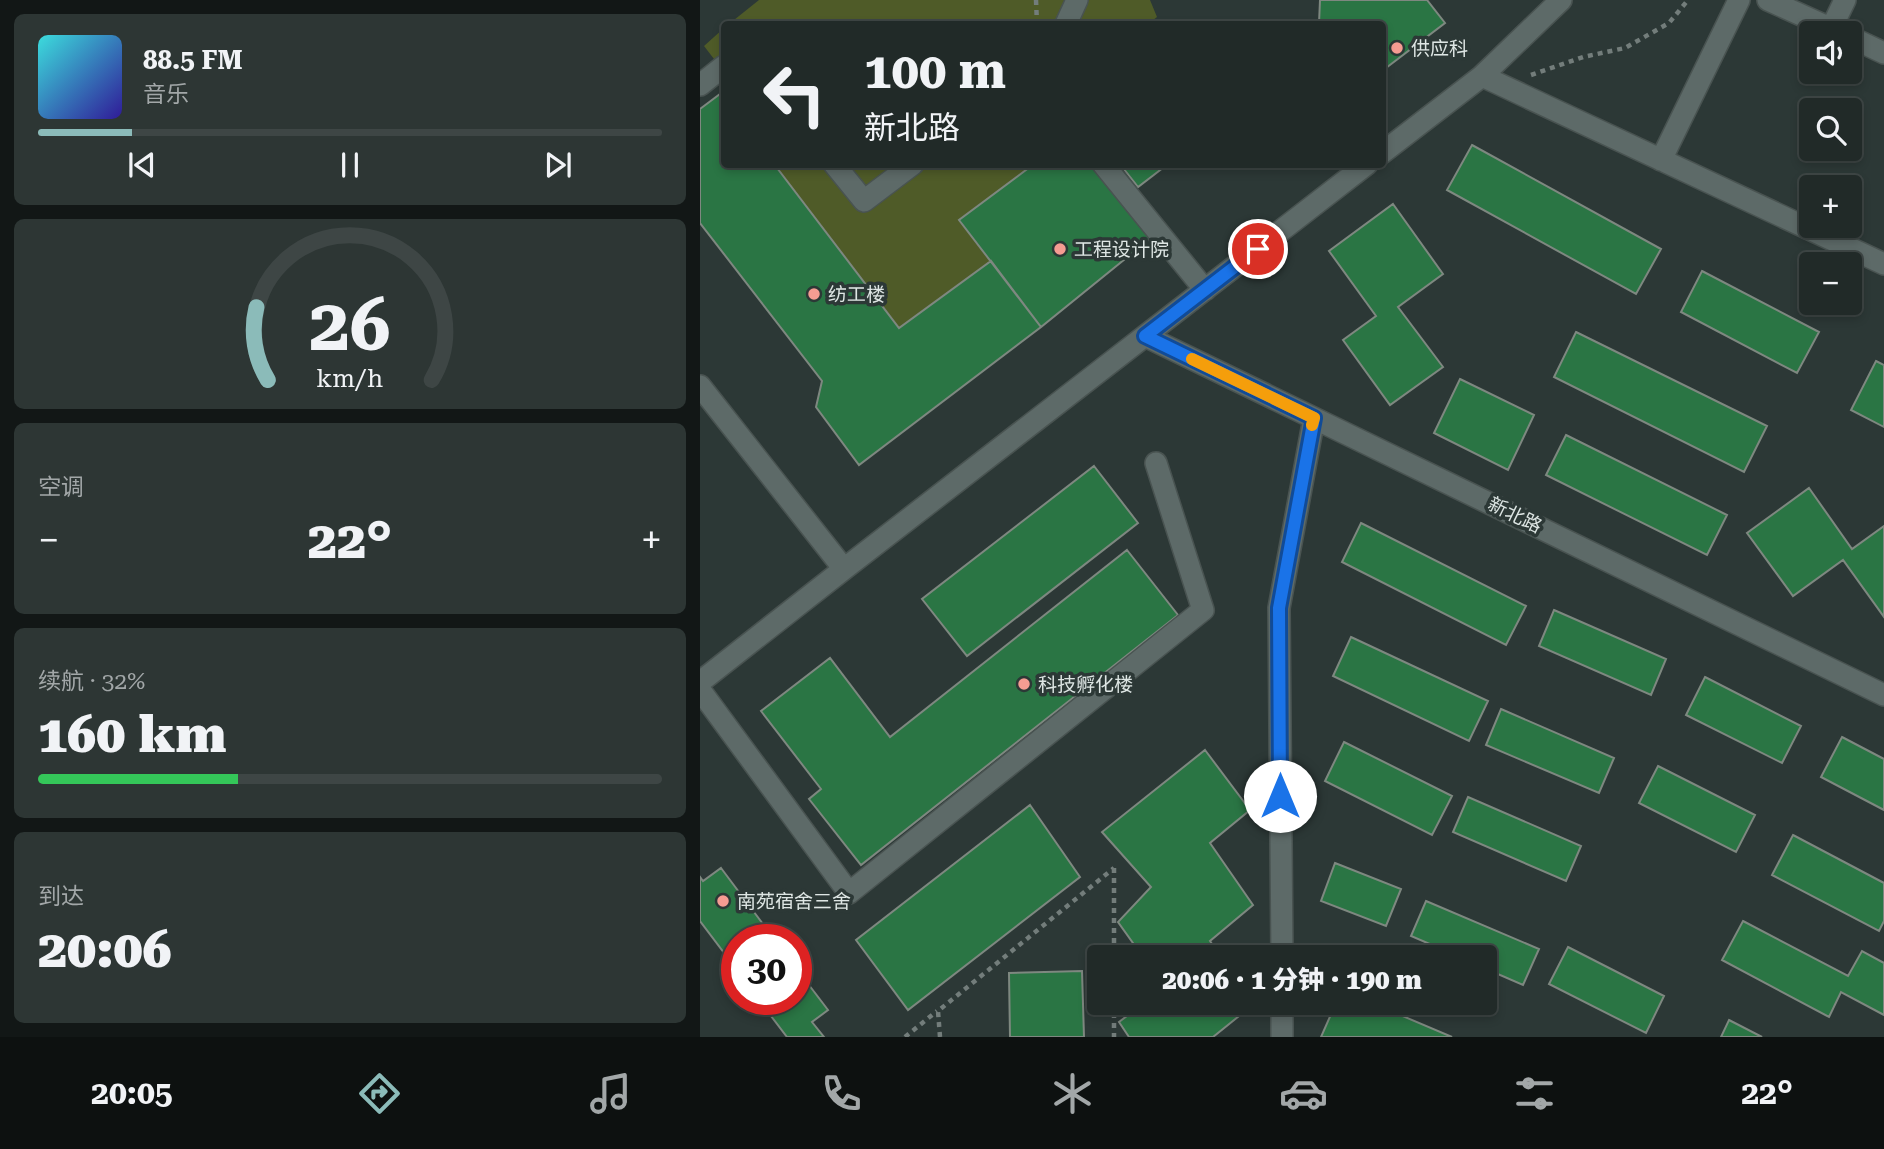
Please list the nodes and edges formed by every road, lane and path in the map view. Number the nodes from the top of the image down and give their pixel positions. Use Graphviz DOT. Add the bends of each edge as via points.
graph roads {
  1 [pos="1036,0"];
  2 [pos="1077,0"];
  3 [pos="1561,0"];
  4 [pos="1688,0"];
  5 [pos="1739,0"];
  6 [pos="1768,0"];
  7 [pos="1845,0"];
  8 [pos="1037,21"];
  9 [pos="1067,21"];
  10 [pos="1814,21"];
  11 [pos="1842,21"];
  12 [pos="1862,43"];
  13 [pos="1884,53"];
  14 [pos="721,68"];
  15 [pos="1491,81"];
  16 [pos="700,85"];
  17 [pos="1386,150"];
  18 [pos="1661,160"];
  19 [pos="837,168"];
  20 [pos="908,168"];
  21 [pos="1106,168"];
  22 [pos="1362,168"];
  23 [pos="1884,264"];
  24 [pos="1205,290"];
  25 [pos="1145,336"];
  26 [pos="700,386"];
  27 [pos="1314,418"];
  28 [pos="1156,463"];
  29 [pos="844,569"];
  30 [pos="700,682"];
  31 [pos="700,690"];
  32 [pos="1884,695"];
  33 [pos="1114,945"];
  34 [pos="1282,945"];
  35 [pos="938,1011"];
  36 [pos="1114,1015"];
  37 [pos="1282,1015"];
  38 [pos="905,1037"];
  39 [pos="940,1037"];
  40 [pos="1114,1037"];
  41 [pos="1282,1037"];
  1 -- 8 [label="path"];
  2 -- 9 [label="street"];
  3 -- 15 [label="street"];
  4 -- 15 [label="path" via="1670,23 1625,48"];
  5 -- 18 [label="street"];
  6 -- 10 [label="street"];
  7 -- 11 [label="street"];
  12 -- 13 [label="street"];
  14 -- 16 [label="street"];
  15 -- 17 [label="street"];
  15 -- 18 [label="street"];
  18 -- 23 [label="street"];
  19 -- 20 [label="street" via="864,201"];
  21 -- 24 [label="street"];
  22 -- 24 [label="street"];
  24 -- 25 [label="street"];
  25 -- 27 [label="street, 新北路"];
  25 -- 29 [label="street"];
  26 -- 29 [label="street"];
  27 -- 32 [label="street, 新北路"];
  27 -- 34 [label="street" via="1279,608"];
  28 -- 31 [label="street" via="1203,610 849,893"];
  29 -- 30 [label="street"];
  33 -- 35 [label="path" via="1114,868"];
  35 -- 38 [label="path"];
  35 -- 39 [label="path"];
  36 -- 40 [label="path"];
  37 -- 41 [label="street"];
}
